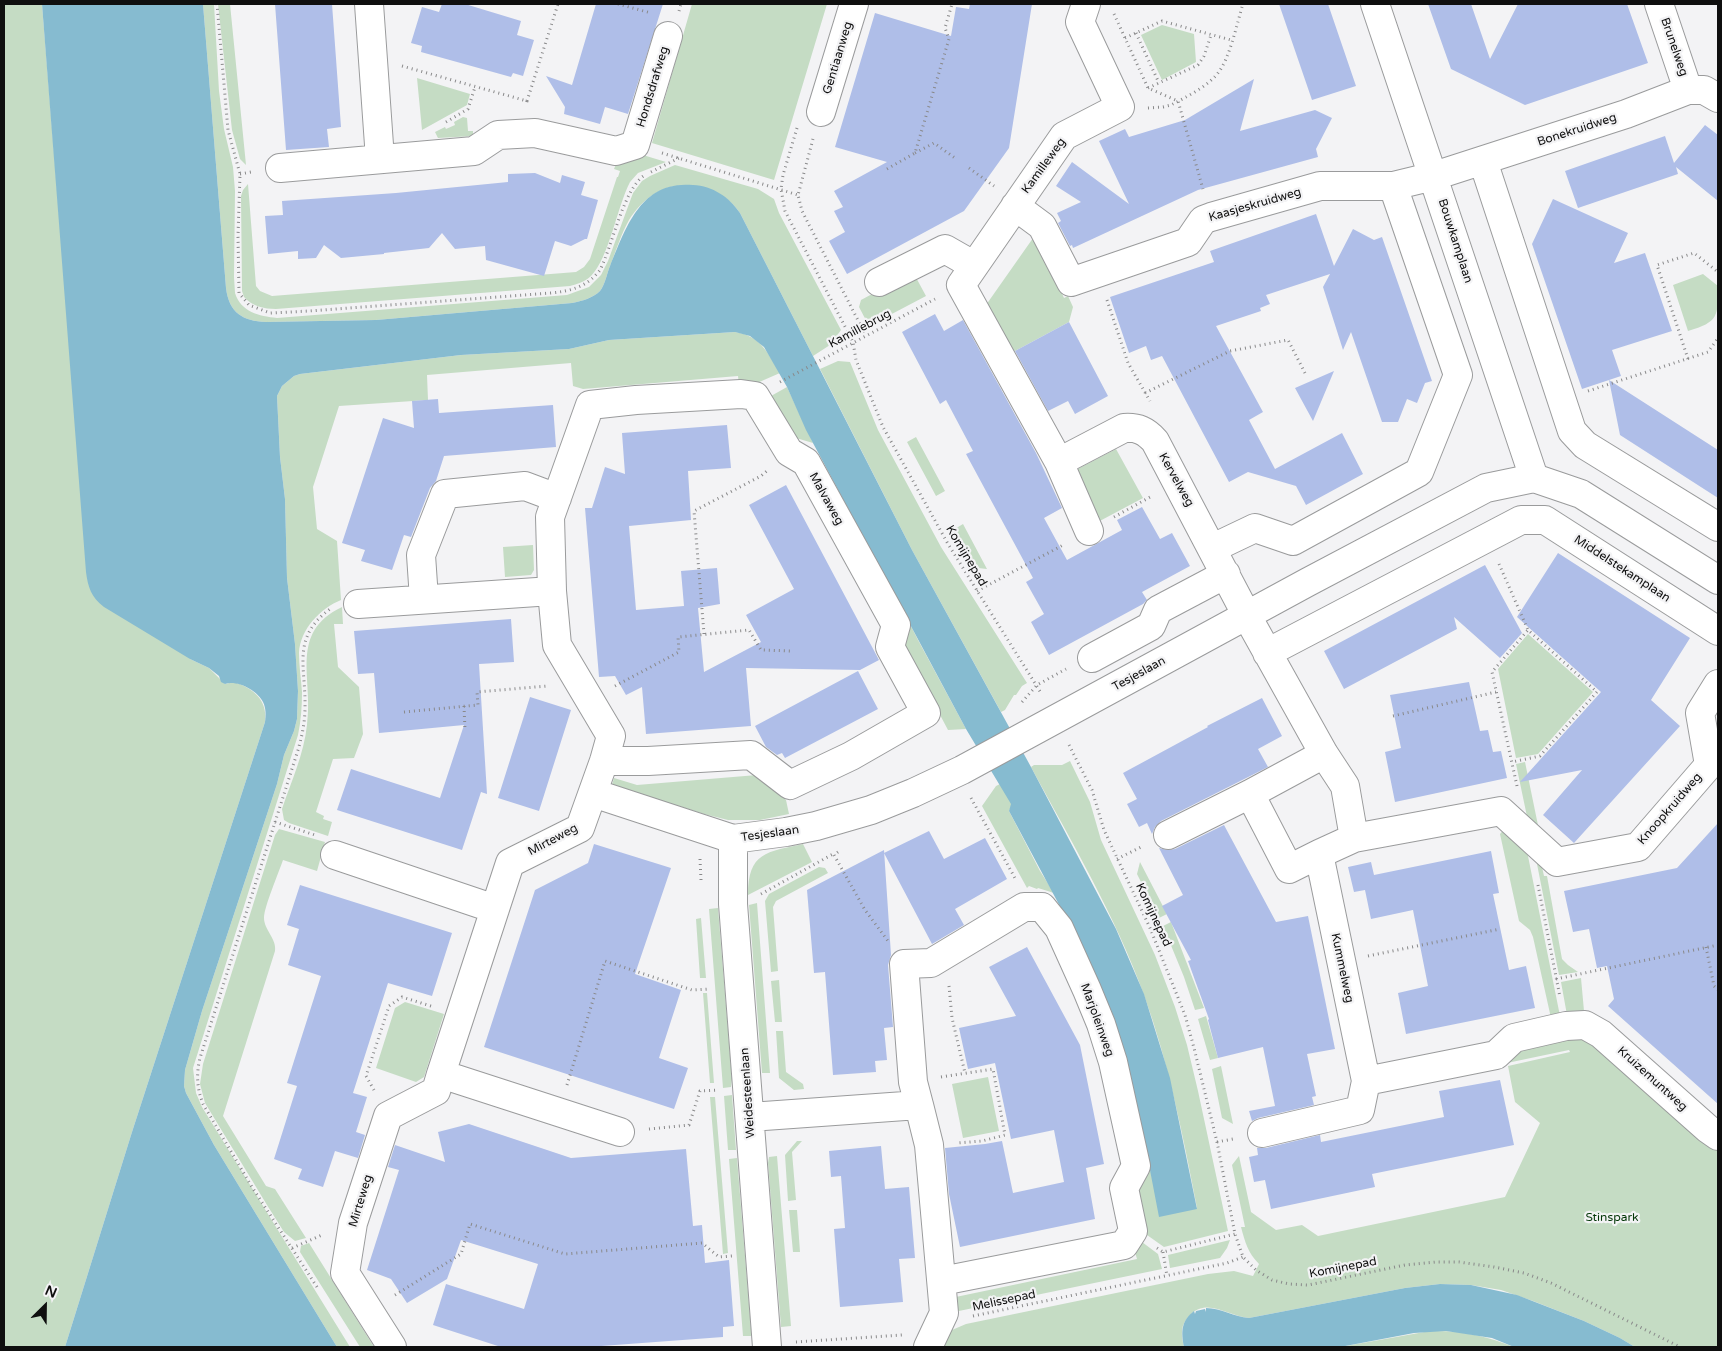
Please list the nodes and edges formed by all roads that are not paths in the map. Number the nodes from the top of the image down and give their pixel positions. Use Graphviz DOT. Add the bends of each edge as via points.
graph roads {
  1 [pos="369,4"];
  2 [pos="854,4"];
  3 [pos="1086,4"];
  4 [pos="1375,4"];
  5 [pos="1659,4"];
  6 [pos="664,26"];
  7 [pos="1688,90"];
  8 [pos="1718,98"];
  9 [pos="821,112"];
  10 [pos="380,159"];
  11 [pos="1483,161"];
  12 [pos="280,168"];
  13 [pos="1434,176"];
  14 [pos="1393,186"];
  15 [pos="1015,206"];
  16 [pos="967,275"];
  17 [pos="879,282"];
  18 [pos="1059,462"];
  19 [pos="1534,478"];
  20 [pos="557,498"];
  21 [pos="1718,527"];
  22 [pos="1089,531"];
  23 [pos="1213,548"];
  24 [pos="1226,574"];
  25 [pos="1718,580"];
  26 [pos="552,591"];
  27 [pos="424,599"];
  28 [pos="358,604"];
  29 [pos="1247,616"];
  30 [pos="1718,631"];
  31 [pos="1267,653"];
  32 [pos="1092,658"];
  33 [pos="1718,684"];
  34 [pos="1324,754"];
  35 [pos="604,761"];
  36 [pos="593,793"];
  37 [pos="1250,794"];
  38 [pos="1168,835"];
  39 [pos="1354,838"];
  40 [pos="733,839"];
  41 [pos="1319,854"];
  42 [pos="335,855"];
  43 [pos="495,909"];
  44 [pos="442,1074"];
  45 [pos="1366,1081"];
  46 [pos="916,1093"];
  47 [pos="749,1104"];
  48 [pos="620,1132"];
  49 [pos="1262,1133"];
  50 [pos="1718,1136"];
  51 [pos="942,1281"];
  52 [pos="933,1337"];
  53 [pos="767,1346"];
  54 [pos="392,1347"];
  1 -- 10 [label="street"];
  2 -- 9 [label="street, Gentiaanweg"];
  3 -- 15 [label="street, Kamilleweg" via="1080,22 1120,107 1064,136"];
  4 -- 13 [label="street, Bouwkamplaan"];
  5 -- 7 [label="street, Brunelweg"];
  6 -- 10 [label="street, Hondsdrafweg" via="635,144 616,151 534,132 498,135 474,151"];
  7 -- 8 [label="street" via="1704,90"];
  7 -- 11 [label="street, Bonekruidweg"];
  10 -- 12 [label="street, Hondsdrafweg"];
  11 -- 13 [label="street, Bonekruidweg"];
  11 -- 21 [label="street" via="1572,431 1585,445"];
  13 -- 14 [label="street, Kaasjeskruidweg"];
  13 -- 19 [label="street, Bouwkamplaan"];
  14 -- 15 [label="street, Kaasjeskruidweg" via="1320,186 1211,217 1203,220 1188,242 1071,282 1042,226"];
  14 -- 23 [label="street" via="1458,375 1419,472 1293,540 1255,528"];
  15 -- 16 [label="street, Kamilleweg"];
  16 -- 17 [label="street" via="945,250"];
  16 -- 18 [label="street"];
  18 -- 22 [label="street"];
  18 -- 23 [label="street, Kervelweg" via="1124,428 1133,427 1146,432 1155,441"];
  19 -- 25 [label="street" via="1581,494"];
  19 -- 29 [label="street, Tesjeslaan" via="1486,488"];
  20 -- 26 [label="street, Malvaweg" via="550,517"];
  20 -- 27 [label="street" via="525,486 445,494 421,555"];
  20 -- 35 [label="street, Malvaweg" via="590,404 741,394 755,396 788,452 806,462 896,624 890,647 926,713 790,786 751,754"];
  23 -- 24 [label="street, Kervelweg"];
  24 -- 29 [label="street, Kervelweg"];
  24 -- 32 [label="street" via="1158,610 1151,626"];
  26 -- 27 [label="street"];
  26 -- 35 [label="street, Malvaweg" via="557,645 611,736"];
  27 -- 28 [label="street"];
  29 -- 31 [label="street"];
  29 -- 40 [label="street, Tesjeslaan" via="962,770 913,793 809,828"];
  30 -- 31 [label="street, Middelstekamplaan" via="1545,520 1521,520"];
  31 -- 34 [label="street"];
  33 -- 39 [label="street, Knoopkruidweg" via="1700,713 1709,765 1638,847 1557,862 1501,811"];
  34 -- 37 [label="street"];
  34 -- 39 [label="street" via="1344,786"];
  35 -- 36 [label="street, Malvaweg"];
  36 -- 40 [label="street"];
  36 -- 43 [label="street, Mirteweg" via="580,828 510,863"];
  37 -- 38 [label="street"];
  37 -- 41 [label="street" via="1289,869"];
  39 -- 41 [label="street"];
  40 -- 47 [label="street, Weidesteenlaan" via="733,904"];
  41 -- 45 [label="street, Kummelweg"];
  42 -- 43 [label="street"];
  43 -- 44 [label="street, Mirteweg"];
  44 -- 48 [label="street"];
  44 -- 54 [label="street, Mirteweg" via="436,1091 388,1116 353,1223 345,1273"];
  45 -- 49 [label="street, Kummelweg" via="1360,1110"];
  45 -- 50 [label="street, Kruizemuntweg" via="1496,1055 1514,1038 1575,1026 1601,1034"];
  46 -- 47 [label="street"];
  46 -- 51 [label="street" via="929,1145"];
  46 -- 51 [label="street, Marjoleinweg" via="904,964 931,963 1024,907 1042,907 1059,928 1101,1024 1113,1062 1136,1166 1124,1188 1133,1231 1124,1245"];
  47 -- 53 [label="street, Weidesteenlaan"];
  51 -- 52 [label="street" via="944,1313"];
}
